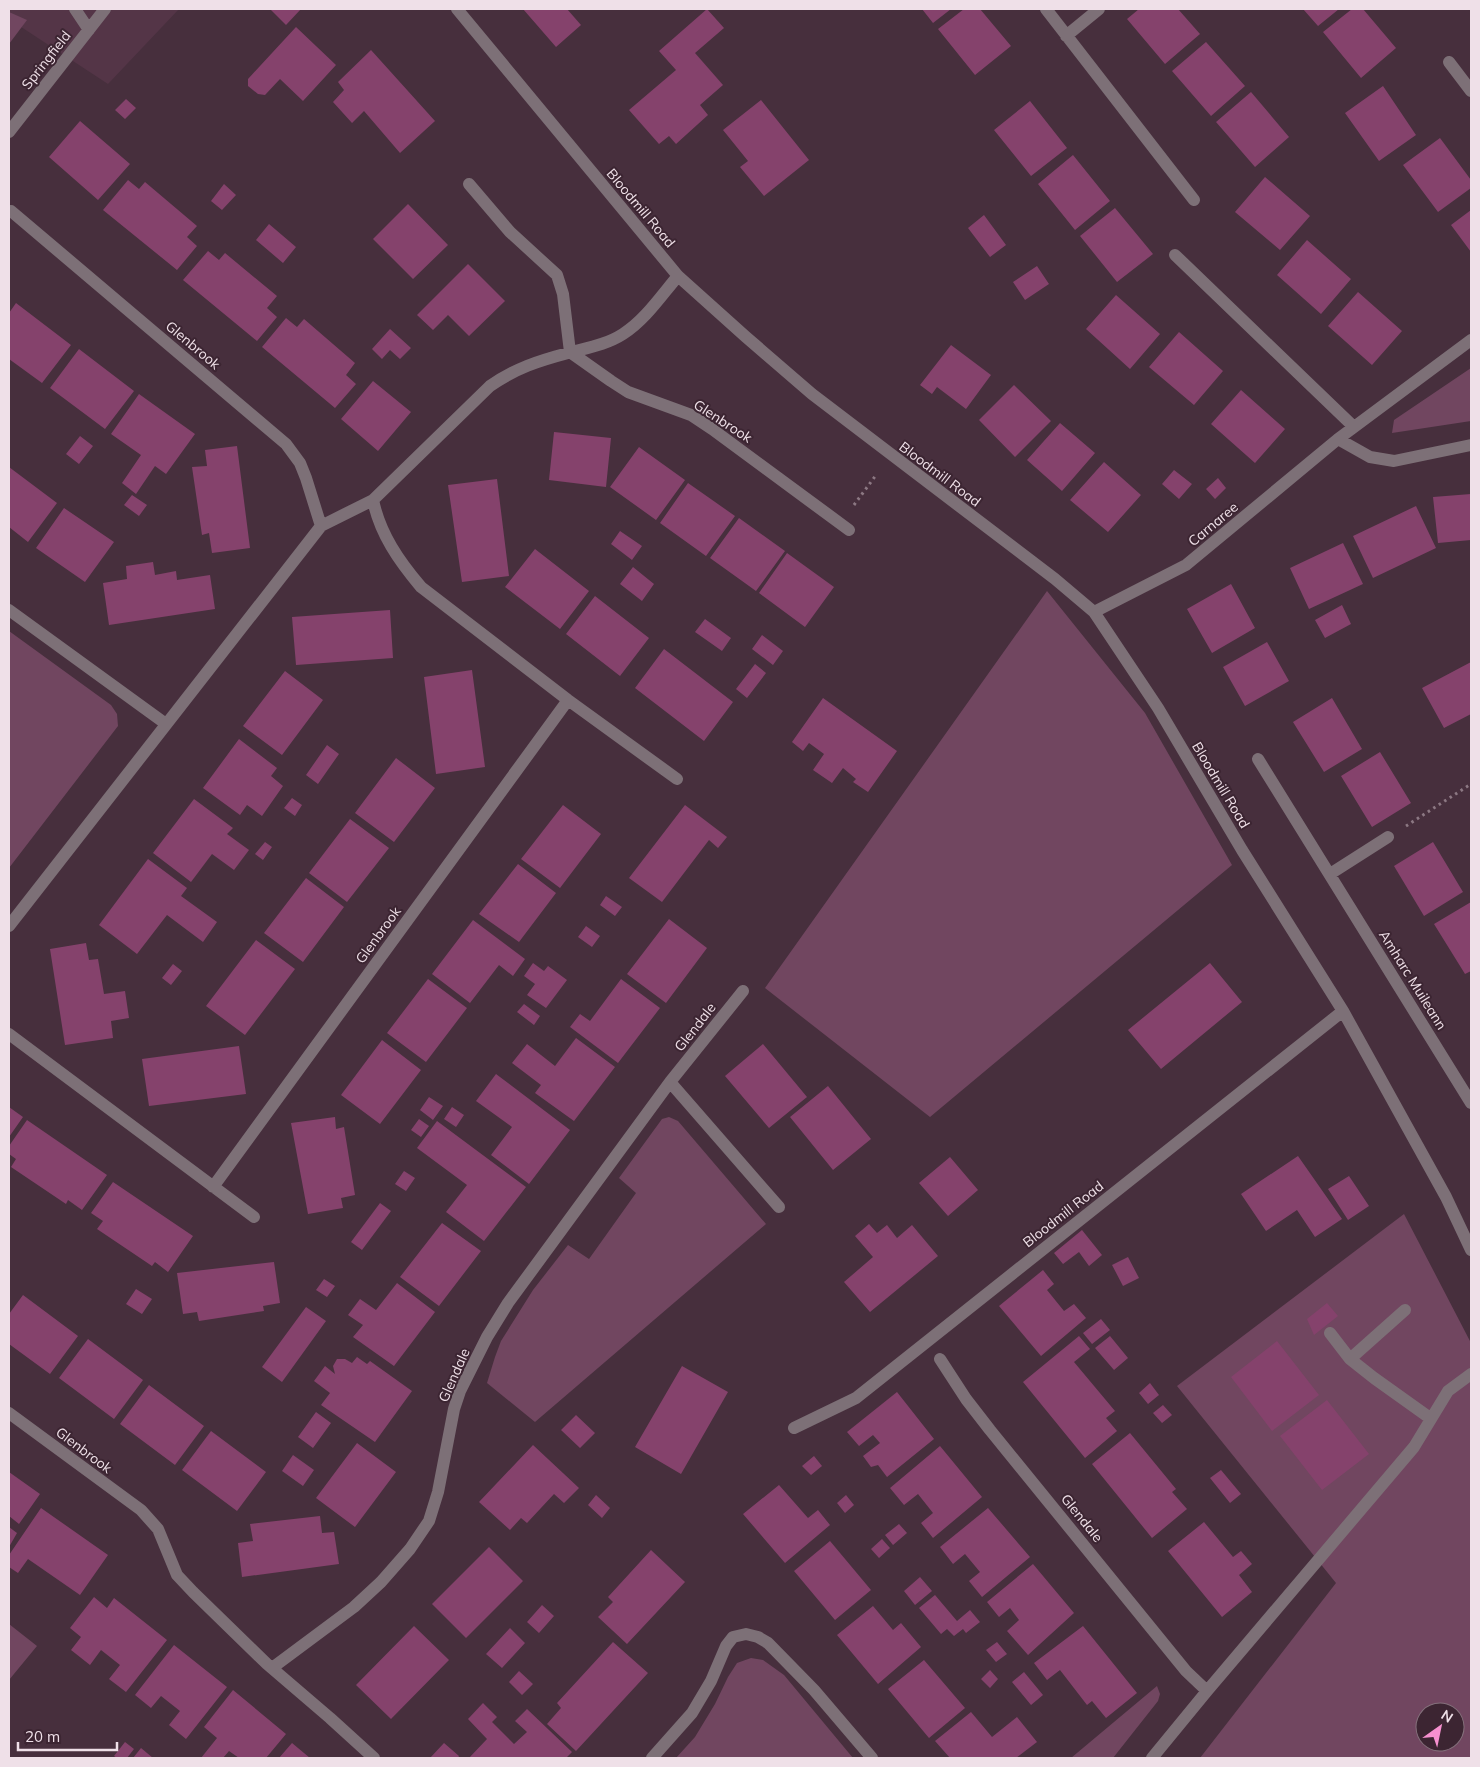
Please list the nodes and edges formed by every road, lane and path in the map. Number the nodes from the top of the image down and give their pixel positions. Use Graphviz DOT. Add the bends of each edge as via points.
graph roads {
  1 [pos="75,9"];
  2 [pos="105,9"];
  3 [pos="457,9"];
  4 [pos="1046,9"];
  5 [pos="1098,9"];
  6 [pos="89,30"];
  7 [pos="1066,36"];
  8 [pos="1449,62"];
  9 [pos="1471,91"];
  10 [pos="9,132"];
  11 [pos="469,184"];
  12 [pos="1194,200"];
  13 [pos="11,211"];
  14 [pos="1175,255"];
  15 [pos="678,276"];
  16 [pos="1471,340"];
  17 [pos="570,352"];
  18 [pos="1354,427"];
  19 [pos="1338,439"];
  20 [pos="1471,445"];
  21 [pos="876,475"];
  22 [pos="373,500"];
  23 [pos="321,526"];
  24 [pos="845,527"];
  25 [pos="9,610"];
  26 [pos="1094,612"];
  27 [pos="568,700"];
  28 [pos="166,724"];
  29 [pos="1258,759"];
  30 [pos="677,779"];
  31 [pos="1471,784"];
  32 [pos="1388,837"];
  33 [pos="1330,874"];
  34 [pos="9,926"];
  35 [pos="743,991"];
  36 [pos="1343,1010"];
  37 [pos="9,1034"];
  38 [pos="670,1082"];
  39 [pos="1471,1103"];
  40 [pos="213,1188"];
  41 [pos="779,1207"];
  42 [pos="254,1217"];
  43 [pos="1471,1250"];
  44 [pos="1405,1310"];
  45 [pos="1330,1333"];
  46 [pos="940,1359"];
  47 [pos="1350,1359"];
  48 [pos="1471,1374"];
  49 [pos="9,1413"];
  50 [pos="1430,1418"];
  51 [pos="794,1428"];
  52 [pos="272,1668"];
  53 [pos="1207,1691"];
  54 [pos="374,1758"];
  55 [pos="652,1758"];
  56 [pos="872,1758"];
  57 [pos="1152,1758"];
  1 -- 6 [label="street, Springfield"];
  2 -- 6 [label="street, Springfield"];
  3 -- 15 [label="street, Bloodmill Road"];
  4 -- 7 [label="street"];
  5 -- 7 [label="street"];
  6 -- 10 [label="street, Springfield"];
  7 -- 12 [label="street"];
  8 -- 9 [label="street"];
  11 -- 17 [label="street" via="510,232 557,275 564,294"];
  13 -- 23 [label="street, Glenbrook" via="286,444 300,462"];
  14 -- 18 [label="street"];
  15 -- 17 [label="street" via="642,317 622,334 604,344"];
  15 -- 26 [label="street, Bloodmill Road" via="812,394"];
  16 -- 18 [label="street, Carnaree"];
  17 -- 22 [label="street" via="540,360 490,386"];
  17 -- 24 [label="street, Glenbrook" via="628,392 691,415"];
  18 -- 19 [label="street, Carnaree"];
  19 -- 20 [label="street" via="1370,457 1394,461"];
  19 -- 26 [label="street, Carnaree" via="1186,565"];
  21 -- 24 [label="path"];
  22 -- 23 [label="street"];
  22 -- 27 [label="street" via="386,537 421,588"];
  23 -- 28 [label="street"];
  25 -- 28 [label="street"];
  26 -- 36 [label="street, Bloodmill Road" via="1158,708 1242,850"];
  27 -- 30 [label="street"];
  27 -- 40 [label="street, Glenbrook"];
  28 -- 34 [label="street"];
  29 -- 33 [label="street, Amharc Muileann"];
  31 -- 32 [label="path"];
  32 -- 33 [label="street"];
  33 -- 39 [label="street, Amharc Muileann"];
  35 -- 38 [label="street, Glendale"];
  36 -- 43 [label="street, Bloodmill Road" via="1446,1197"];
  36 -- 51 [label="street, Bloodmill Road" via="856,1398"];
  37 -- 40 [label="street"];
  38 -- 41 [label="street"];
  38 -- 52 [label="street, Glendale" via="512,1297 487,1337 454,1409 429,1521 410,1549 354,1607"];
  40 -- 42 [label="street"];
  44 -- 47 [label="street"];
  45 -- 47 [label="street"];
  46 -- 53 [label="street, Glendale" via="966,1399 1007,1450 1186,1671"];
  47 -- 50 [label="street"];
  48 -- 50 [label="street" via="1448,1391"];
  49 -- 52 [label="street, Glenbrook" via="141,1510 158,1529 180,1579"];
  50 -- 53 [label="street" via="1414,1447"];
  52 -- 54 [label="street"];
  53 -- 57 [label="street"];
  55 -- 56 [label="street" via="692,1713 726,1646 734,1637 746,1634 768,1643 814,1690"];
}
